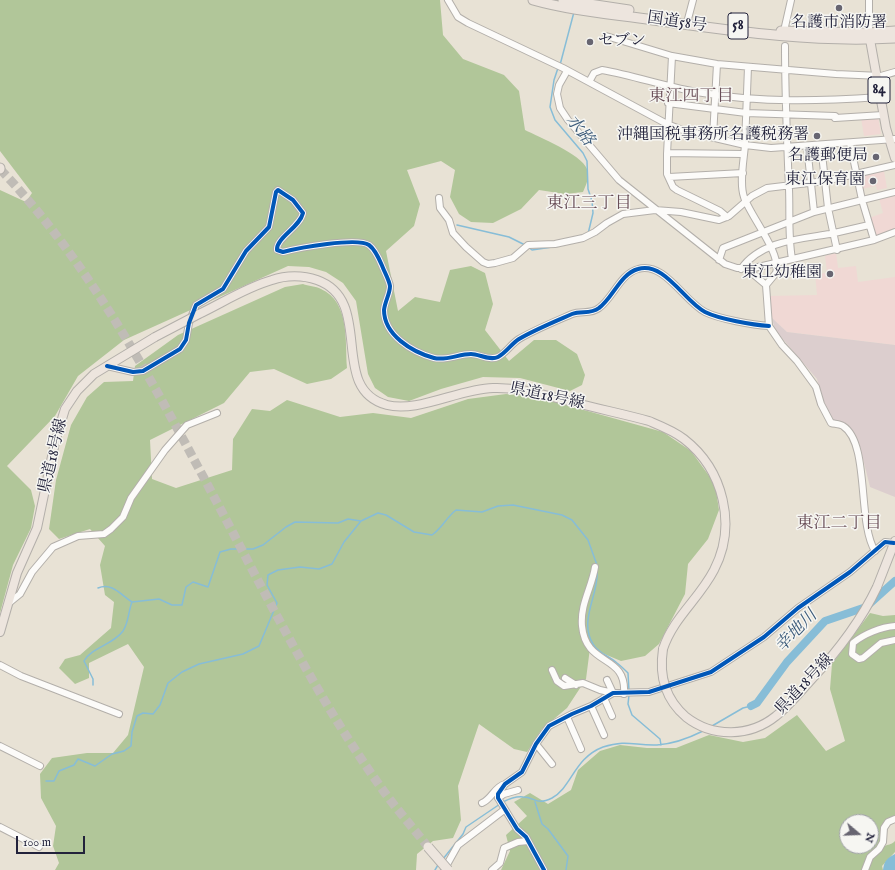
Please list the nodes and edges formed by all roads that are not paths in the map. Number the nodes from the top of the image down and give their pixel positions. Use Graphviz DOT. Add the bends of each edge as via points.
graph roads {
  1 [pos="447,0"];
  2 [pos="533,0"];
  3 [pos="693,0"];
  4 [pos="791,0"];
  5 [pos="869,0"];
  6 [pos="567,2"];
  7 [pos="585,4"];
  8 [pos="688,19"];
  9 [pos="784,31"];
  10 [pos="895,31"];
  11 [pos="606,36"];
  12 [pos="870,36"];
  13 [pos="895,38"];
  14 [pos="785,46"];
  15 [pos="672,56"];
  16 [pos="717,64"];
  17 [pos="748,67"];
  18 [pos="565,70"];
  19 [pos="785,70"];
  20 [pos="895,72"];
  21 [pos="876,75"];
  22 [pos="589,82"];
  23 [pos="670,87"];
  24 [pos="715,95"];
  25 [pos="880,97"];
  26 [pos="747,98"];
  27 [pos="785,99"];
  28 [pos="668,103"];
  29 [pos="714,109"];
  30 [pos="746,113"];
  31 [pos="786,114"];
  32 [pos="883,115"];
  33 [pos="667,124"];
  34 [pos="713,137"];
  35 [pos="892,139"];
  36 [pos="850,143"];
  37 [pos="745,145"];
  38 [pos="821,145"];
  39 [pos="807,146"];
  40 [pos="787,148"];
  41 [pos="666,153"];
  42 [pos="743,154"];
  43 [pos="895,158"];
  44 [pos="895,165"];
  45 [pos="743,173"];
  46 [pos="856,174"];
  47 [pos="669,177"];
  48 [pos="825,181"];
  49 [pos="810,183"];
  50 [pos="789,185"];
  51 [pos="895,192"];
  52 [pos="439,198"];
  53 [pos="862,200"];
  54 [pos="746,202"];
  55 [pos="828,208"];
  56 [pos="655,210"];
  57 [pos="814,212"];
  58 [pos="727,217"];
  59 [pos="790,222"];
  60 [pos="869,225"];
  61 [pos="763,231"];
  62 [pos="895,232"];
  63 [pos="833,233"];
  64 [pos="874,240"];
  65 [pos="788,241"];
  66 [pos="770,247"];
  67 [pos="837,250"];
  68 [pos="792,259"];
  69 [pos="719,260"];
  70 [pos="775,262"];
  71 [pos="744,269"];
  72 [pos="766,285"];
  73 [pos="768,326"];
  74 [pos="107,366"];
  75 [pos="217,413"];
  76 [pos="895,542"];
  77 [pos="875,551"];
  78 [pos="595,567"];
  79 [pos="9,603"];
  80 [pos="895,626"];
  81 [pos="0,632"];
  82 [pos="895,640"];
  83 [pos="0,665"];
  84 [pos="552,670"];
  85 [pos="565,678"];
  86 [pos="607,680"];
  87 [pos="576,685"];
  88 [pos="613,693"];
  89 [pos="627,694"];
  90 [pos="604,698"];
  91 [pos="591,706"];
  92 [pos="119,714"];
  93 [pos="612,716"];
  94 [pos="566,717"];
  95 [pos="604,735"];
  96 [pos="536,744"];
  97 [pos="0,746"];
  98 [pos="581,750"];
  99 [pos="552,764"];
  100 [pos="40,766"];
  101 [pos="505,784"];
  102 [pos="518,790"];
  103 [pos="498,799"];
  104 [pos="482,803"];
  105 [pos="503,808"];
  106 [pos="895,819"];
  107 [pos="0,827"];
  108 [pos="528,841"];
  109 [pos="39,847"];
  110 [pos="428,847"];
  111 [pos="444,870"];
  112 [pos="448,870"];
  113 [pos="492,870"];
  114 [pos="544,870"];
  115 [pos="865,870"];
  1 -- 18 [label="street" via="462,20"];
  2 -- 6 [label="highway, 国道58号 / 58"];
  3 -- 8 [label="street"];
  4 -- 9 [label="street"];
  5 -- 12 [label="street"];
  6 -- 7 [label="highway, 国道58号 / 58"];
  7 -- 8 [label="highway, 国道58号 / 58"];
  7 -- 12 [label="highway, 国道58号 / 58" via="746,33 820,40"];
  8 -- 9 [label="highway, 国道58号 / 58"];
  9 -- 12 [label="highway, 国道58号 / 58"];
  10 -- 12 [label="highway, 国道58号 / 58"];
  11 -- 15 [label="street"];
  12 -- 13 [label="highway, 国道58号 / 58"];
  12 -- 21 [label="main road, 84"];
  14 -- 19 [label="street"];
  15 -- 16 [label="street"];
  15 -- 23 [label="street"];
  16 -- 17 [label="street"];
  16 -- 24 [label="street"];
  17 -- 19 [label="street"];
  17 -- 26 [label="street"];
  18 -- 22 [label="street"];
  18 -- 56 [label="street" via="557,94 564,114 612,173"];
  19 -- 21 [label="street"];
  19 -- 27 [label="street"];
  20 -- 21 [label="street"];
  21 -- 25 [label="main road, 84"];
  22 -- 23 [label="street" via="594,73 602,70"];
  22 -- 33 [label="street"];
  23 -- 24 [label="street"];
  23 -- 28 [label="street"];
  24 -- 26 [label="street"];
  24 -- 29 [label="street"];
  25 -- 27 [label="street" via="835,100"];
  25 -- 32 [label="main road, 84"];
  26 -- 27 [label="street"];
  26 -- 30 [label="street"];
  27 -- 31 [label="street"];
  28 -- 29 [label="street"];
  28 -- 33 [label="street"];
  29 -- 30 [label="street"];
  29 -- 34 [label="street"];
  30 -- 31 [label="street"];
  30 -- 37 [label="street"];
  31 -- 32 [label="street" via="835,117"];
  31 -- 40 [label="street"];
  32 -- 35 [label="main road, 84"];
  33 -- 34 [label="street"];
  33 -- 41 [label="street"];
  34 -- 37 [label="street"];
  35 -- 36 [label="street"];
  35 -- 43 [label="main road, 84"];
  36 -- 38 [label="street"];
  36 -- 46 [label="street"];
  37 -- 40 [label="street"];
  37 -- 42 [label="street"];
  38 -- 39 [label="street"];
  38 -- 48 [label="street"];
  39 -- 40 [label="street"];
  39 -- 49 [label="street"];
  40 -- 50 [label="street"];
  41 -- 42 [label="street"];
  41 -- 47 [label="street"];
  42 -- 45 [label="street"];
  44 -- 46 [label="street"];
  45 -- 47 [label="street"];
  45 -- 54 [label="street" via="743,196"];
  46 -- 48 [label="street"];
  46 -- 53 [label="street"];
  47 -- 58 [label="street" via="677,190"];
  48 -- 49 [label="street"];
  48 -- 55 [label="street"];
  49 -- 50 [label="street"];
  49 -- 57 [label="street"];
  50 -- 54 [label="street" via="767,188"];
  50 -- 59 [label="street"];
  51 -- 53 [label="street"];
  52 -- 56 [label="street" via="440,208 457,238 488,264 513,258 528,245 555,244 583,238 623,214"];
  53 -- 55 [label="street"];
  53 -- 60 [label="street"];
  54 -- 58 [label="street"];
  54 -- 61 [label="street"];
  55 -- 57 [label="street"];
  55 -- 63 [label="street"];
  56 -- 58 [label="street" via="681,212 719,220"];
  56 -- 69 [label="street"];
  57 -- 59 [label="street"];
  59 -- 61 [label="street"];
  59 -- 65 [label="street"];
  60 -- 63 [label="street"];
  60 -- 64 [label="street"];
  61 -- 66 [label="street"];
  61 -- 69 [label="street" via="723,248"];
  62 -- 64 [label="street"];
  63 -- 65 [label="street"];
  63 -- 67 [label="street"];
  64 -- 67 [label="street"];
  65 -- 66 [label="street"];
  65 -- 68 [label="street"];
  66 -- 70 [label="street"];
  66 -- 71 [label="street" via="746,262"];
  67 -- 68 [label="street"];
  68 -- 70 [label="street"];
  69 -- 71 [label="street" via="731,267"];
  70 -- 71 [label="street"];
  70 -- 72 [label="street" via="776,273"];
  71 -- 72 [label="street"];
  72 -- 73 [label="street"];
  73 -- 74 [label="street" via="709,314 689,300 665,276 656,270 642,268 627,276 598,309 573,314 518,339 498,357 467,354 448,358 433,357 397,339 390,330 384,310 390,284 370,246 355,243 316,245 283,252 276,250 279,242 294,228 304,213 293,200 278,190 269,227 246,251 223,288 196,305 186,340 180,349 143,371 132,372"];
  73 -- 77 [label="street" via="816,387 821,404 832,423 848,430 856,444 867,530"];
  74 -- 76 [label="main road, 県道18号線, bridge" via="199,314 272,280 310,278 327,285 346,307 355,371 364,389 377,400 393,406 406,406 461,392 491,388 526,390 644,420 680,436 701,455 717,481 725,517 724,544 716,566 673,625 663,649 661,669 664,686 682,713 698,725 713,731 728,733 749,730 780,713 827,663 854,628 877,587"];
  74 -- 79 [label="main road, 県道18号線" via="83,384 65,409 55,442 37,528 17,573"];
  75 -- 79 [label="street" via="187,425 165,450 131,498 123,517 111,529 104,534 78,536 53,547 32,572 20,594"];
  76 -- 77 [label="street" via="885,542"];
  77 -- 89 [label="street" via="850,572 798,608 764,637 712,672 654,690"];
  78 -- 89 [label="street" via="585,597 582,626 585,639 596,655 617,667 622,673"];
  79 -- 81 [label="main road, 県道18号線"];
  80 -- 82 [label="street" via="868,634 853,643 852,654 863,658 881,643"];
  83 -- 92 [label="street" via="21,676"];
  84 -- 87 [label="street" via="557,681 564,686"];
  85 -- 87 [label="street"];
  86 -- 88 [label="street"];
  87 -- 88 [label="street" via="583,683"];
  88 -- 89 [label="street"];
  88 -- 90 [label="street"];
  90 -- 91 [label="street"];
  90 -- 93 [label="street"];
  91 -- 94 [label="street"];
  91 -- 95 [label="street"];
  94 -- 96 [label="street" via="549,726"];
  94 -- 98 [label="street"];
  96 -- 99 [label="street"];
  96 -- 101 [label="street" via="522,772"];
  97 -- 100 [label="street"];
  101 -- 103 [label="street" via="498,794"];
  101 -- 104 [label="street" via="498,786"];
  102 -- 103 [label="street"];
  103 -- 105 [label="street"];
  105 -- 108 [label="street"];
  105 -- 111 [label="street" via="458,845"];
  106 -- 115 [label="street" via="888,822 884,828 883,842 870,857"];
  107 -- 109 [label="street"];
  108 -- 113 [label="street" via="504,848 500,863"];
  108 -- 114 [label="street"];
  110 -- 112 [label="highway, bridge"];
}
